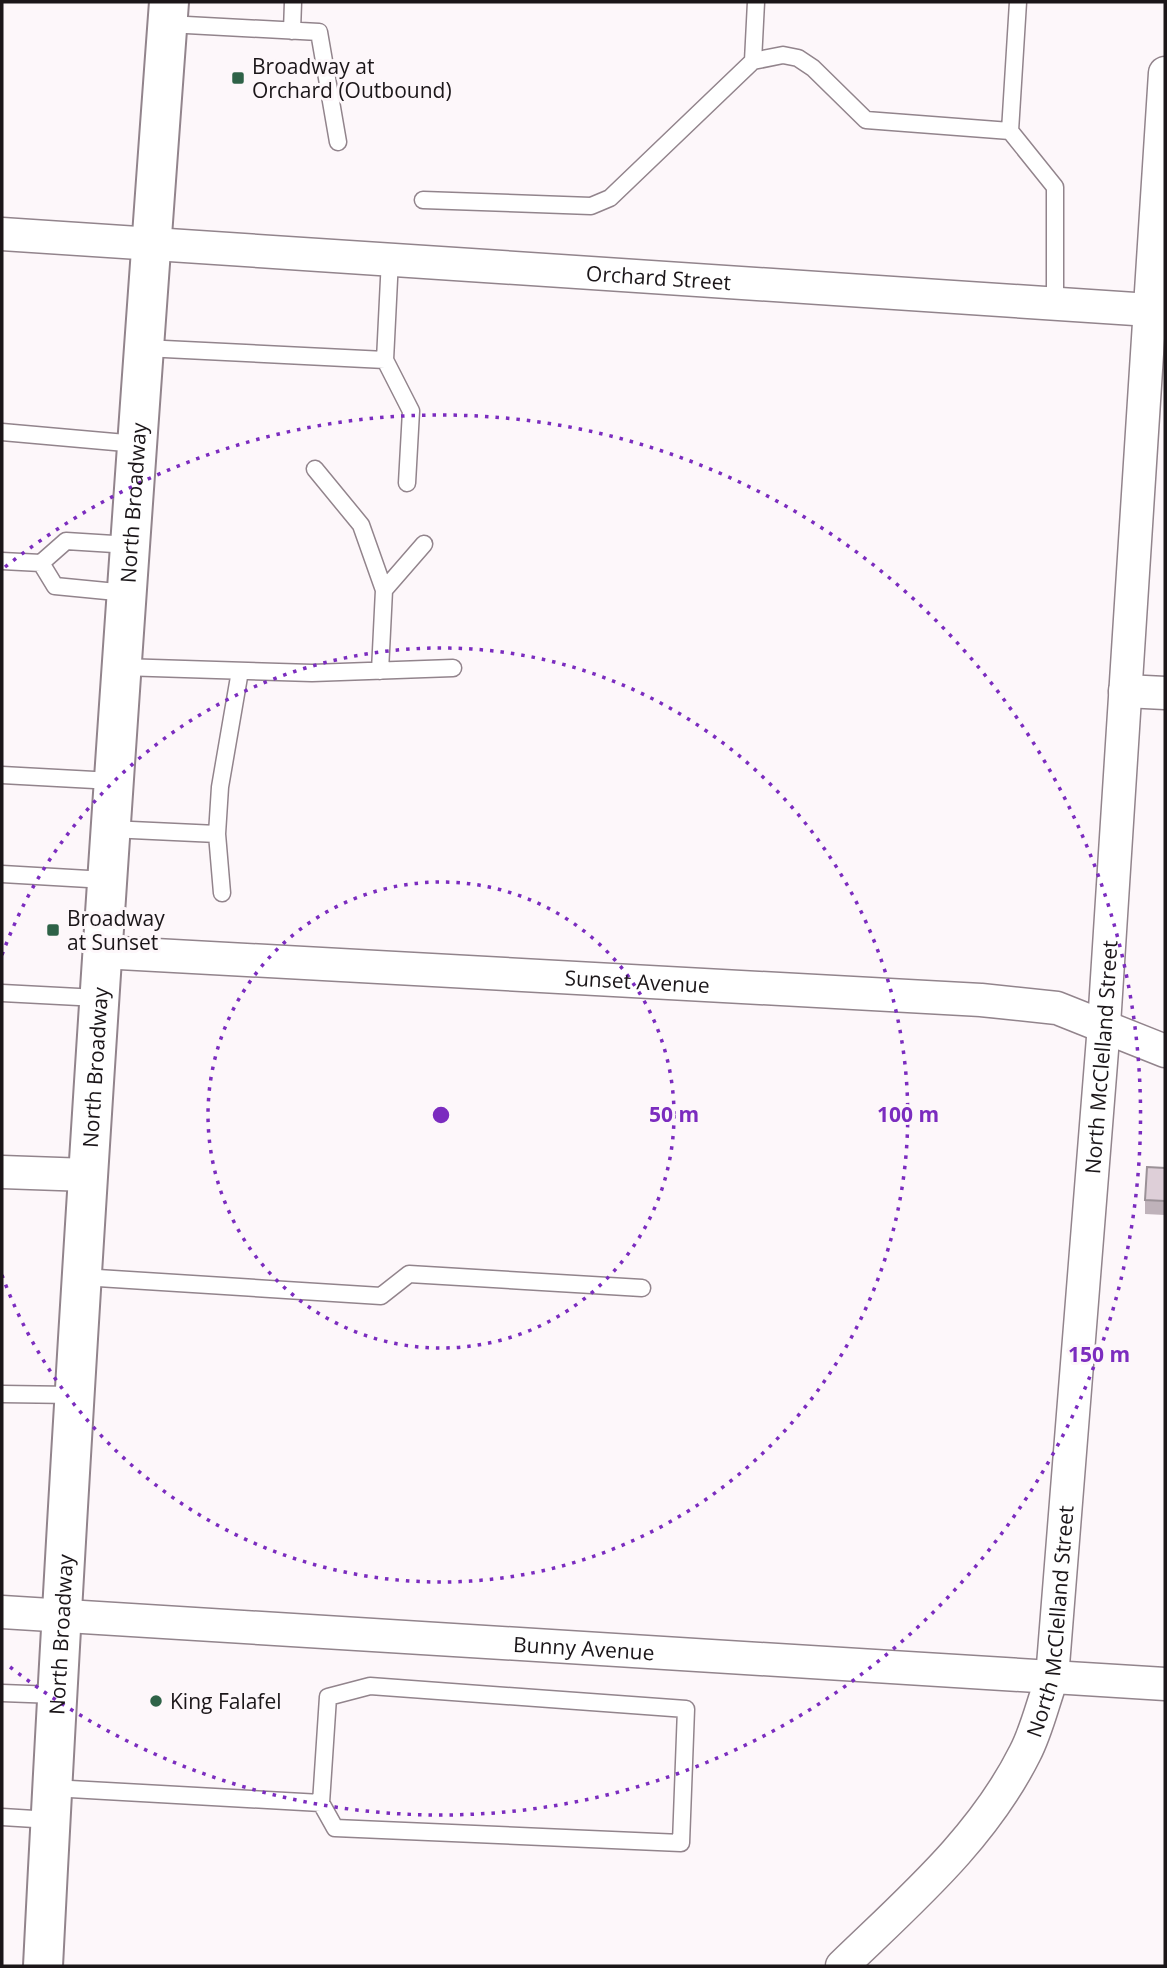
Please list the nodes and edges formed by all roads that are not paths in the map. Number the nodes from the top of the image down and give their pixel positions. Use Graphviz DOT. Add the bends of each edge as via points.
graph roads {
  1 [pos="293,2"];
  2 [pos="756,2"];
  3 [pos="1018,2"];
  4 [pos="169,13"];
  5 [pos="292,31"];
  6 [pos="753,61"];
  7 [pos="1165,73"];
  8 [pos="1010,131"];
  9 [pos="338,142"];
  10 [pos="423,201"];
  11 [pos="2,234"];
  12 [pos="152,243"];
  13 [pos="390,259"];
  14 [pos="1055,304"];
  15 [pos="1159,311"];
  16 [pos="144,348"];
  17 [pos="385,360"];
  18 [pos="2,432"];
  19 [pos="137,444"];
  20 [pos="315,469"];
  21 [pos="407,483"];
  22 [pos="424,544"];
  23 [pos="130,545"];
  24 [pos="2,561"];
  25 [pos="41,563"];
  26 [pos="384,590"];
  27 [pos="127,593"];
  28 [pos="121,667"];
  29 [pos="453,668"];
  30 [pos="240,671"];
  31 [pos="380,671"];
  32 [pos="1125,691"];
  33 [pos="1165,693"];
  34 [pos="2,775"];
  35 [pos="113,781"];
  36 [pos="110,829"];
  37 [pos="217,834"];
  38 [pos="2,874"];
  39 [pos="106,880"];
  40 [pos="222,893"];
  41 [pos="101,952"];
  42 [pos="2,993"];
  43 [pos="98,998"];
  44 [pos="1104,1025"];
  45 [pos="1165,1051"];
  46 [pos="2,1172"];
  47 [pos="88,1175"];
  48 [pos="82,1277"];
  49 [pos="642,1288"];
  50 [pos="2,1394"];
  51 [pos="74,1395"];
  52 [pos="2,1612"];
  53 [pos="61,1614"];
  54 [pos="1052,1678"];
  55 [pos="1165,1684"];
  56 [pos="2,1693"];
  57 [pos="56,1695"];
  58 [pos="321,1803"];
  59 [pos="51,1804"];
  60 [pos="2,1817"];
  61 [pos="43,1966"];
  62 [pos="842,1966"];
  1 -- 5 [label="lane"];
  2 -- 6 [label="lane"];
  3 -- 8 [label="lane"];
  4 -- 5 [label="lane"];
  4 -- 12 [label="main road, North Broadway"];
  5 -- 9 [label="lane" via="319,32"];
  6 -- 8 [label="lane" via="783,55 798,58 866,120"];
  6 -- 10 [label="lane" via="610,198 591,206"];
  7 -- 15 [label="street, North McClelland Street"];
  8 -- 14 [label="lane" via="1055,187"];
  11 -- 12 [label="street, Orchard Street"];
  12 -- 13 [label="street, Orchard Street"];
  12 -- 16 [label="main road, North Broadway"];
  13 -- 14 [label="street, Orchard Street"];
  13 -- 17 [label="lane"];
  14 -- 15 [label="street, Orchard Street"];
  15 -- 32 [label="street, North McClelland Street"];
  16 -- 17 [label="lane"];
  16 -- 19 [label="main road, North Broadway"];
  17 -- 21 [label="lane" via="411,411"];
  18 -- 19 [label="lane"];
  19 -- 23 [label="main road, North Broadway"];
  20 -- 26 [label="lane" via="361,524"];
  22 -- 26 [label="lane"];
  23 -- 25 [label="lane" via="66,541"];
  23 -- 27 [label="main road, North Broadway"];
  24 -- 25 [label="lane"];
  25 -- 27 [label="lane" via="55,586"];
  26 -- 31 [label="lane"];
  27 -- 28 [label="main road, North Broadway"];
  28 -- 30 [label="lane"];
  28 -- 35 [label="main road, North Broadway"];
  29 -- 31 [label="lane"];
  30 -- 31 [label="lane"];
  30 -- 37 [label="lane" via="220,787"];
  32 -- 33 [label="street"];
  32 -- 44 [label="street, North McClelland Street"];
  34 -- 35 [label="lane"];
  35 -- 36 [label="main road, North Broadway"];
  36 -- 37 [label="lane"];
  36 -- 39 [label="main road, North Broadway"];
  37 -- 40 [label="lane"];
  38 -- 39 [label="lane"];
  39 -- 41 [label="main road, North Broadway"];
  41 -- 43 [label="main road, North Broadway"];
  41 -- 44 [label="street, Sunset Avenue" via="981,1000 1056,1008"];
  42 -- 43 [label="lane"];
  43 -- 47 [label="main road, North Broadway"];
  44 -- 45 [label="street, Sunset Avenue"];
  44 -- 54 [label="street, North McClelland Street"];
  46 -- 47 [label="street"];
  47 -- 48 [label="main road, North Broadway"];
  48 -- 49 [label="lane" via="381,1296 409,1274"];
  48 -- 51 [label="main road, North Broadway"];
  50 -- 51 [label="lane"];
  51 -- 53 [label="main road, North Broadway"];
  52 -- 53 [label="street, Bunny Avenue"];
  53 -- 54 [label="street, Bunny Avenue"];
  53 -- 57 [label="main road, North Broadway"];
  54 -- 55 [label="street, Bunny Avenue"];
  54 -- 62 [label="street, North McClelland Street" via="1026,1751 958,1854"];
  56 -- 57 [label="lane"];
  57 -- 59 [label="main road, North Broadway"];
  58 -- 58 [label="lane" via="328,1697 370,1686 686,1709 681,1843 335,1828"];
  58 -- 59 [label="lane"];
  59 -- 60 [label="lane"];
  59 -- 61 [label="main road, North Broadway"];
}
